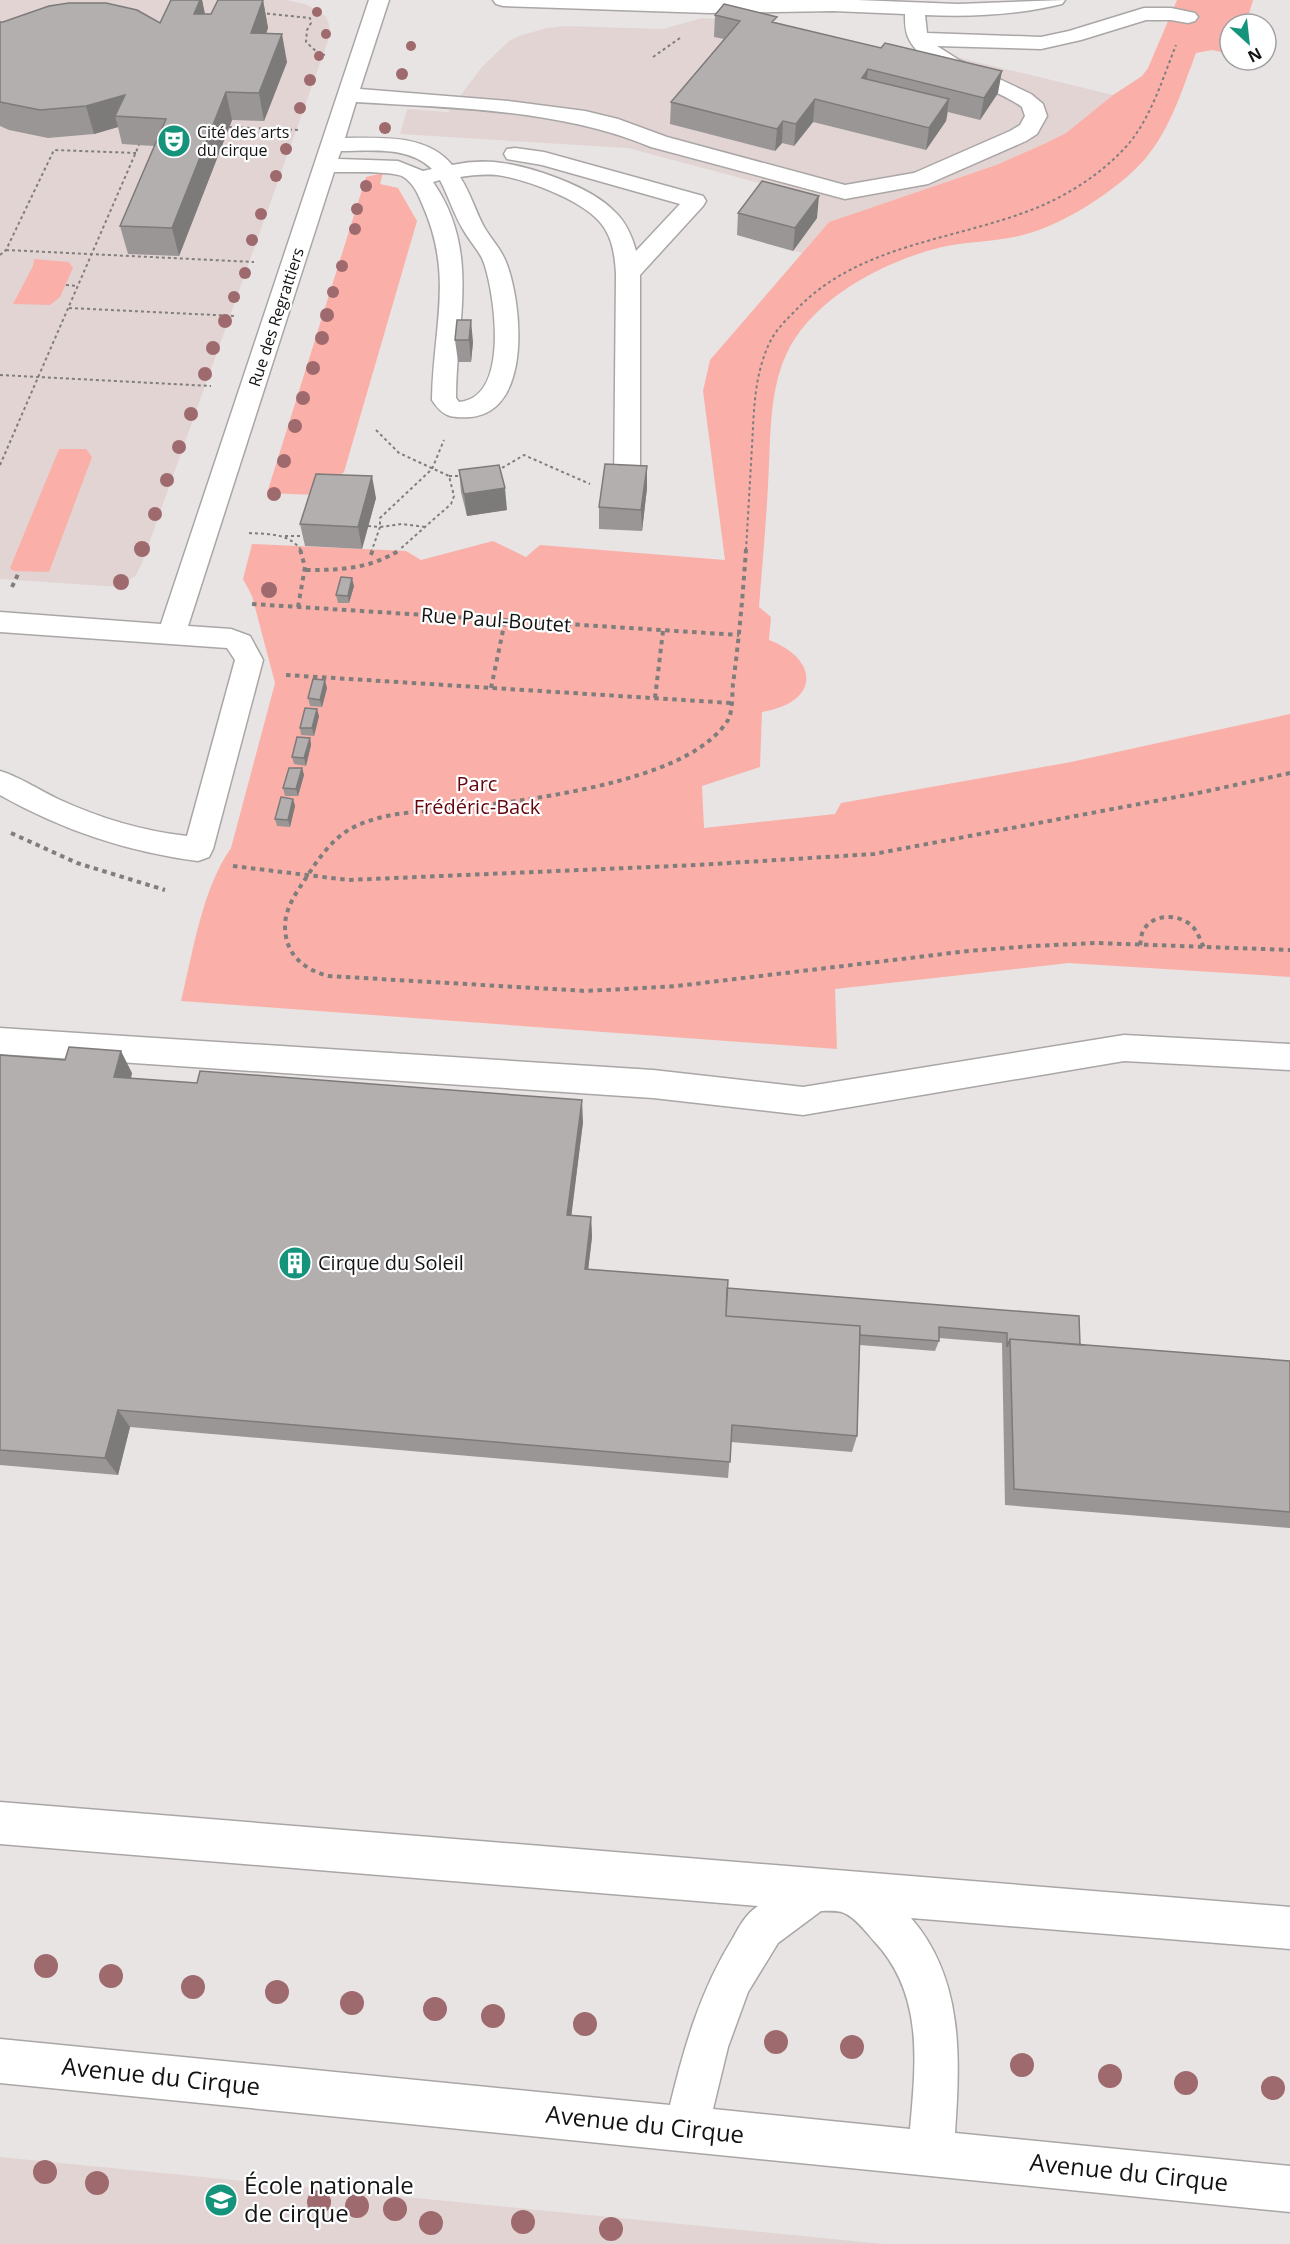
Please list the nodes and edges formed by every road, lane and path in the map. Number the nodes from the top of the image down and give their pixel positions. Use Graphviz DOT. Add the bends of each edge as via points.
graph roads {
  1 [pos="379,0"];
  2 [pos="503,0"];
  3 [pos="797,0"];
  4 [pos="1055,0"];
  5 [pos="657,3"];
  6 [pos="833,5"];
  7 [pos="915,8"];
  8 [pos="260,13"];
  9 [pos="1188,17"];
  10 [pos="919,39"];
  11 [pos="660,51"];
  12 [pos="327,55"];
  13 [pos="653,57"];
  14 [pos="350,95"];
  15 [pos="229,127"];
  16 [pos="302,130"];
  17 [pos="139,145"];
  18 [pos="136,153"];
  19 [pos="330,154"];
  20 [pos="441,166"];
  21 [pos="420,177"];
  22 [pos="6,250"];
  23 [pos="0,255"];
  24 [pos="91,255"];
  25 [pos="255,262"];
  26 [pos="628,274"];
  27 [pos="66,285"];
  28 [pos="78,286"];
  29 [pos="69,308"];
  30 [pos="236,316"];
  31 [pos="0,375"];
  32 [pos="38,377"];
  33 [pos="211,386"];
  34 [pos="376,430"];
  35 [pos="0,465"];
  36 [pos="432,469"];
  37 [pos="490,473"];
  38 [pos="449,476"];
  39 [pos="470,476"];
  40 [pos="580,481"];
  41 [pos="627,488"];
  42 [pos="368,526"];
  43 [pos="380,527"];
  44 [pos="426,527"];
  45 [pos="249,533"];
  46 [pos="282,536"];
  47 [pos="308,536"];
  48 [pos="371,555"];
  49 [pos="306,570"];
  50 [pos="19,572"];
  51 [pos="11,589"];
  52 [pos="252,604"];
  53 [pos="298,608"];
  54 [pos="506,621"];
  55 [pos="0,622"];
  56 [pos="663,631"];
  57 [pos="172,633"];
  58 [pos="739,635"];
  59 [pos="280,675"];
  60 [pos="491,688"];
  61 [pos="655,699"];
  62 [pos="731,703"];
  63 [pos="1290,773"];
  64 [pos="0,782"];
  65 [pos="225,865"];
  66 [pos="307,876"];
  67 [pos="1140,945"];
  68 [pos="1204,948"];
  69 [pos="1290,950"];
  70 [pos="0,1041"];
  71 [pos="1290,1057"];
  72 [pos="0,1823"];
  73 [pos="834,1892"];
  74 [pos="1290,1928"];
  75 [pos="0,2061"];
  76 [pos="686,2129"];
  77 [pos="932,2154"];
  78 [pos="1290,2189"];
  1 -- 14 [label="street, Rue des Regrattiers"];
  2 -- 5 [label="street"];
  3 -- 6 [label="street"];
  4 -- 7 [label="street" via="995,9"];
  5 -- 6 [label="street" via="709,7"];
  6 -- 7 [label="street"];
  7 -- 10 [label="street"];
  8 -- 12 [label="path" via="309,18 306,42"];
  9 -- 10 [label="street" via="1144,14 1041,42"];
  9 -- 58 [label="path" via="1135,134 1083,185 1021,215 907,244 852,266 822,285 776,332 756,386"];
  10 -- 14 [label="street" via="942,58 1024,98 1036,117 1018,136 920,179 845,192 581,117 529,108"];
  11 -- 13 [label="path"];
  14 -- 19 [label="street, Rue des Regrattiers"];
  15 -- 16 [label="path"];
  17 -- 18 [label="path"];
  18 -- 22 [label="path" via="54,150"];
  18 -- 24 [label="path"];
  19 -- 20 [label="street" via="408,148 420,151"];
  19 -- 21 [label="street" via="408,169"];
  19 -- 57 [label="street, Rue des Regrattiers"];
  20 -- 21 [label="street"];
  20 -- 21 [label="street" via="494,260 506,318 506,363 499,387 469,411 453,410 444,400 452,277 450,252 447,235"];
  20 -- 26 [label="street" via="506,170 590,201 605,212 623,240"];
  20 -- 26 [label="street" via="484,152 519,154 695,201"];
  22 -- 23 [label="path"];
  22 -- 24 [label="path"];
  24 -- 25 [label="path"];
  24 -- 28 [label="path"];
  26 -- 41 [label="street"];
  27 -- 28 [label="path"];
  28 -- 29 [label="path"];
  29 -- 30 [label="path"];
  29 -- 32 [label="path"];
  31 -- 32 [label="path"];
  32 -- 33 [label="path"];
  32 -- 35 [label="path"];
  34 -- 36 [label="path" via="392,450"];
  36 -- 38 [label="path"];
  36 -- 43 [label="path" via="380,518"];
  37 -- 40 [label="path" via="524,455"];
  38 -- 39 [label="path"];
  38 -- 44 [label="path" via="454,496 451,504"];
  42 -- 43 [label="path"];
  43 -- 44 [label="path"];
  43 -- 48 [label="path"];
  44 -- 49 [label="path" via="394,552 366,567"];
  45 -- 46 [label="path"];
  46 -- 47 [label="path"];
  46 -- 49 [label="path" via="296,545"];
  49 -- 53 [label="path"];
  50 -- 51 [label="path"];
  52 -- 53 [label="path, Rue Paul-Boutet"];
  53 -- 54 [label="path, Rue Paul-Boutet"];
  54 -- 56 [label="path, Rue Paul-Boutet"];
  54 -- 60 [label="path"];
  55 -- 57 [label="street"];
  56 -- 58 [label="path, Rue Paul-Boutet"];
  56 -- 61 [label="path"];
  57 -- 64 [label="street" via="231,639 240,643 249,660 198,849 166,846 92,827"];
  58 -- 62 [label="path"];
  59 -- 60 [label="path"];
  60 -- 61 [label="path"];
  61 -- 62 [label="path"];
  62 -- 66 [label="path" via="722,731 697,749 661,766 564,792 375,818 338,836"];
  63 -- 66 [label="path" via="874,854 348,880"];
  65 -- 66 [label="path"];
  66 -- 67 [label="path" via="288,911 285,938 302,967 328,976 586,991 745,979 968,951 1097,943"];
  67 -- 68 [label="path"];
  67 -- 68 [label="path" via="1149,924 1170,917 1183,918 1192,926"];
  68 -- 69 [label="path"];
  70 -- 71 [label="street" via="653,1084 803,1101 1124,1048"];
  72 -- 73 [label="street"];
  73 -- 74 [label="street"];
  73 -- 76 [label="street" via="763,1929 731,1980 706,2047"];
  73 -- 77 [label="street" via="887,1921 914,1956 932,2000 936,2053"];
  75 -- 76 [label="street, Avenue du Cirque"];
  76 -- 77 [label="street, Avenue du Cirque"];
  77 -- 78 [label="street, Avenue du Cirque"];
}
